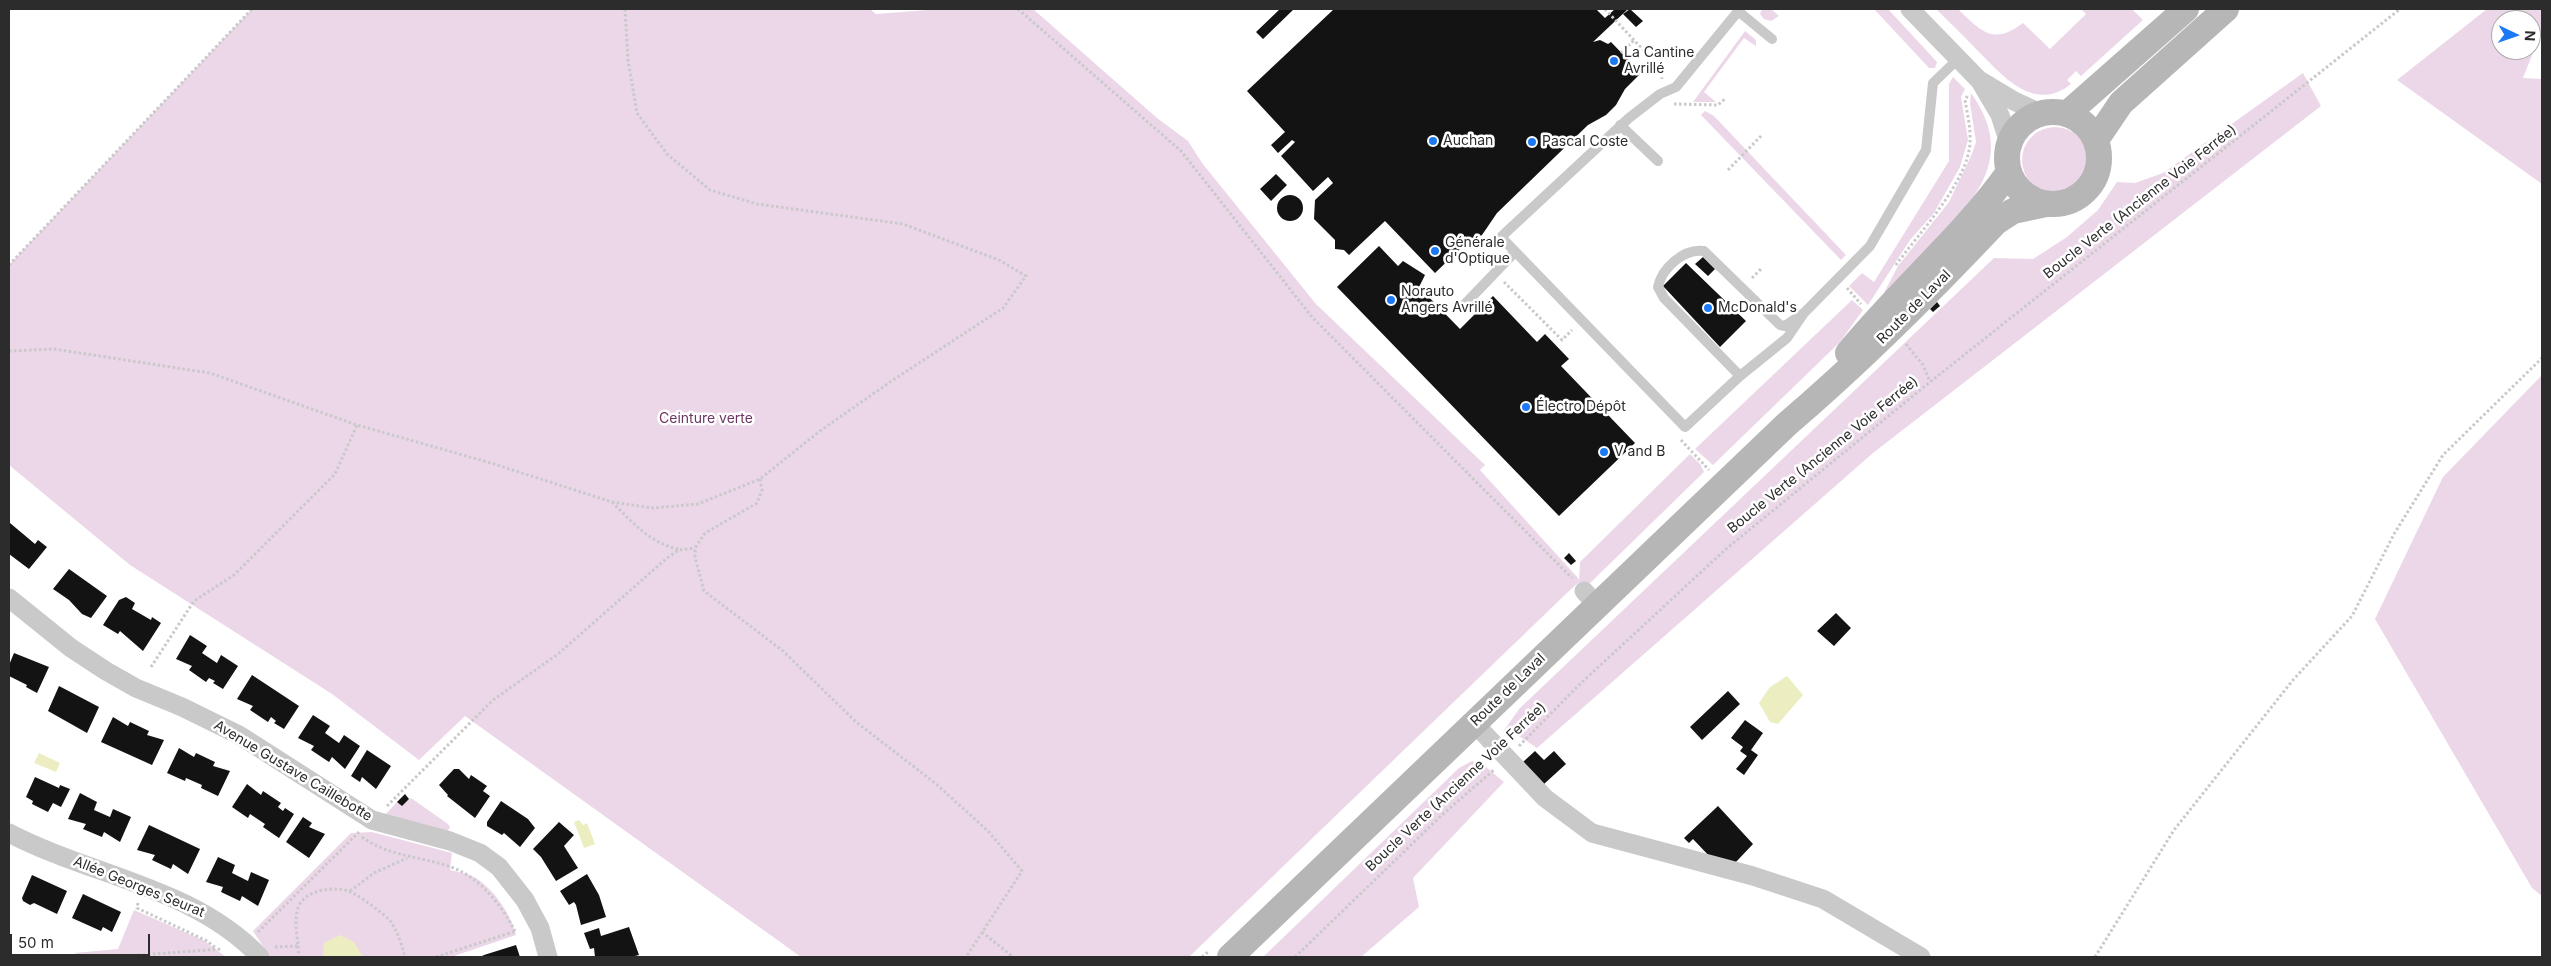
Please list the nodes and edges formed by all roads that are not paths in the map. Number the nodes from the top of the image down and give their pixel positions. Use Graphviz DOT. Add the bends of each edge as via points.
graph roads {
  1 [pos="1910,9"];
  2 [pos="2186,9"];
  3 [pos="2226,9"];
  4 [pos="1739,10"];
  5 [pos="1772,40"];
  6 [pos="1958,59"];
  7 [pos="1975,84"];
  8 [pos="2040,113"];
  9 [pos="2068,114"];
  10 [pos="1620,125"];
  11 [pos="2096,140"];
  12 [pos="2009,143"];
  13 [pos="1658,160"];
  14 [pos="2009,172"];
  15 [pos="2046,204"];
  16 [pos="1515,252"];
  17 [pos="1464,305"];
  18 [pos="1804,313"];
  19 [pos="1740,376"];
  20 [pos="1787,424"];
  21 [pos="9,598"];
  22 [pos="1474,723"];
  23 [pos="9,834"];
  24 [pos="266,952"];
  25 [pos="548,957"];
  26 [pos="1230,957"];
  27 [pos="1921,957"];
  1 -- 6 [label="street"];
  2 -- 9 [label="main road"];
  3 -- 11 [label="main road" via="2122,103"];
  4 -- 5 [label="lane"];
  4 -- 10 [label="lane" via="1676,87"];
  6 -- 7 [label="street"];
  6 -- 18 [label="lane" via="1933,83 1928,139 1922,162 1870,246"];
  7 -- 8 [label="street"];
  7 -- 12 [label="street" via="2000,115"];
  8 -- 9 [label="main road" via="2058,111"];
  8 -- 12 [label="main road" via="2023,122 2013,132"];
  9 -- 11 [label="main road" via="2086,124"];
  10 -- 13 [label="lane"];
  10 -- 16 [label="lane" via="1501,237"];
  11 -- 15 [label="main road" via="2100,162 2087,190 2068,201"];
  12 -- 14 [label="main road"];
  14 -- 15 [label="main road" via="2020,190"];
  14 -- 20 [label="main road, Route de Laval" via="1972,219 1877,317"];
  15 -- 20 [label="main road, Route de Laval" via="2013,211 1996,222 1891,331"];
  16 -- 17 [label="lane"];
  16 -- 19 [label="lane" via="1685,426"];
  18 -- 19 [label="lane" via="1787,338"];
  18 -- 19 [label="lane" via="1785,326 1780,325 1704,251 1687,252 1660,277 1658,287 1664,298"];
  20 -- 22 [label="main road, Route de Laval" via="1591,598"];
  21 -- 25 [label="street, Avenue Gustave Caillebotte" via="71,648 106,671 239,735 372,820 450,841 480,853 499,868 526,900 540,928"];
  22 -- 26 [label="main road, Route de Laval"];
  22 -- 27 [label="street" via="1545,798 1592,833 1753,876 1823,899"];
  23 -- 24 [label="street, Allée Georges Seurat" via="152,889 207,915 246,943"];
}
